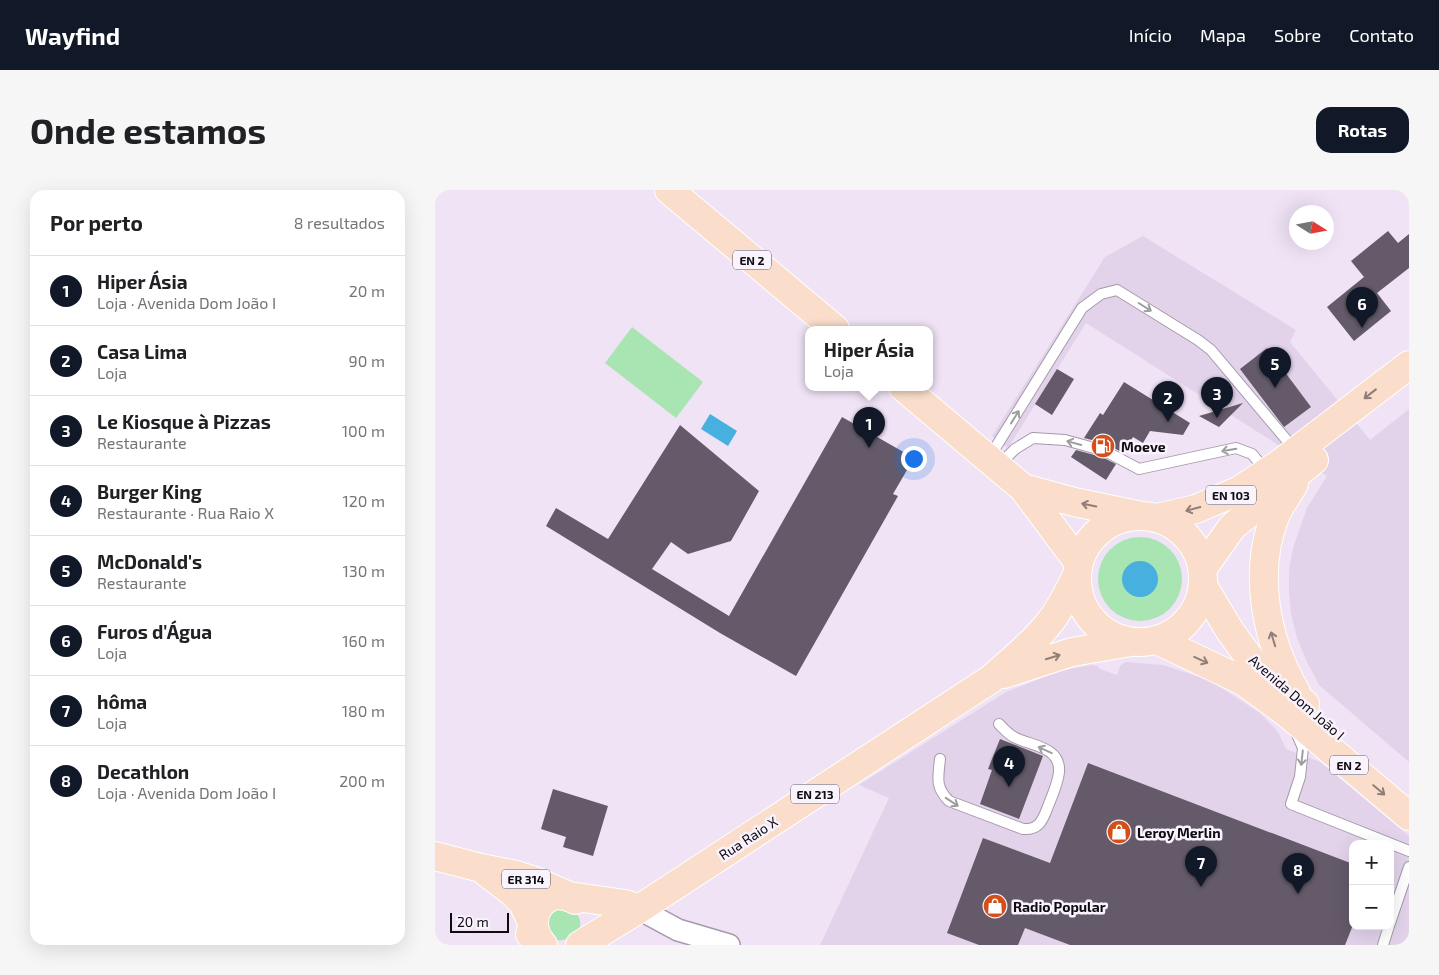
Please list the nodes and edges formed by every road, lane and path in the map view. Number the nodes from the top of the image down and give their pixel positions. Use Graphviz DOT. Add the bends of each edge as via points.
graph roads {
  1 [pos="669,190"];
  2 [pos="831,326"];
  3 [pos="1409,365"];
  4 [pos="1409,389"];
  5 [pos="908,391"];
  6 [pos="1300,460"];
  7 [pos="993,462"];
  8 [pos="1267,473"];
  9 [pos="1023,488"];
  10 [pos="1147,516"];
  11 [pos="1078,569"];
  12 [pos="1203,577"];
  13 [pos="1145,641"];
  14 [pos="991,679"];
  15 [pos="1294,706"];
  16 [pos="999,724"];
  17 [pos="940,759"];
  18 [pos="1409,792"];
  19 [pos="1409,816"];
  20 [pos="1409,851"];
  21 [pos="435,856"];
  22 [pos="1409,867"];
  23 [pos="481,868"];
  24 [pos="569,896"];
  25 [pos="639,909"];
  26 [pos="1394,913"];
  27 [pos="1388,930"];
  28 [pos="534,938"];
  29 [pos="579,945"];
  30 [pos="729,945"];
  31 [pos="1383,945"];
  1 -- 2 [label="main road, EN 2"];
  3 -- 6 [label="main road, EN 103, one-way"];
  4 -- 6 [label="main road, EN 103"];
  5 -- 7 [label="main road, EN 2"];
  7 -- 6 [label="lane, one-way" via="1082,308 1101,294 1117,290 1211,350"];
  6 -- 8 [label="main road, EN 103"];
  6 -- 12 [label="main road, EN 103" via="1233,527"];
  15 -- 6 [label="main road, one-way" via="1270,631 1264,575 1276,515"];
  8 -- 7 [label="lane, one-way" via="1252,454 1236,448 1139,469 1105,451 1065,440 1033,438"];
  7 -- 9 [label="main road, EN 2"];
  8 -- 10 [label="main road, EN 103, one-way" via="1226,497 1196,509"];
  10 -- 9 [label="main road, EN 2, one-way"];
  9 -- 11 [label="main road, EN 2"];
  10 -- 11 [label="main road" via="1117,520 1100,530 1087,545"];
  10 -- 12 [label="main road, EN 2" via="1173,525 1187,536 1197,551"];
  11 -- 13 [label="main road, EN 2" via="1079,594 1086,612 1098,626 1114,637"];
  11 -- 14 [label="main road, Rua Raio X / EN 213" via="1063,603 1050,622"];
  12 -- 13 [label="main road" via="1198,604 1188,620 1174,632"];
  12 -- 15 [label="main road, Avenida Dom João I / EN 2" via="1230,631 1254,664"];
  14 -- 13 [label="main road, Rua Raio X / EN 213, one-way" via="1072,652"];
  13 -- 15 [label="main road, Avenida Dom João I / EN 2, one-way" via="1243,681"];
  14 -- 25 [label="main road, Rua Raio X / EN 213"];
  15 -- 18 [label="main road, Avenida Dom João I / EN 2"];
  15 -- 19 [label="main road, Avenida Dom João I / EN 2, one-way"];
  15 -- 20 [label="lane, one-way" via="1303,748 1300,778 1291,804"];
  17 -- 16 [label="lane, one-way" via="937,783 949,801 1023,829 1037,827 1042,822 1059,772 1056,756 1013,736"];
  21 -- 23 [label="main road, ER 314"];
  22 -- 26 [label="lane"];
  23 -- 24 [label="main road, ER 314" via="529,879"];
  23 -- 28 [label="main road, ER 314" via="523,903"];
  24 -- 25 [label="main road"];
  24 -- 28 [label="main road" via="552,897 538,908 534,916"];
  24 -- 29 [label="main road, EN 213" via="586,910 589,921 588,932"];
  25 -- 29 [label="main road, Rua Raio X / EN 213"];
  25 -- 30 [label="street" via="678,930"];
  27 -- 31 [label="lane"];
}
